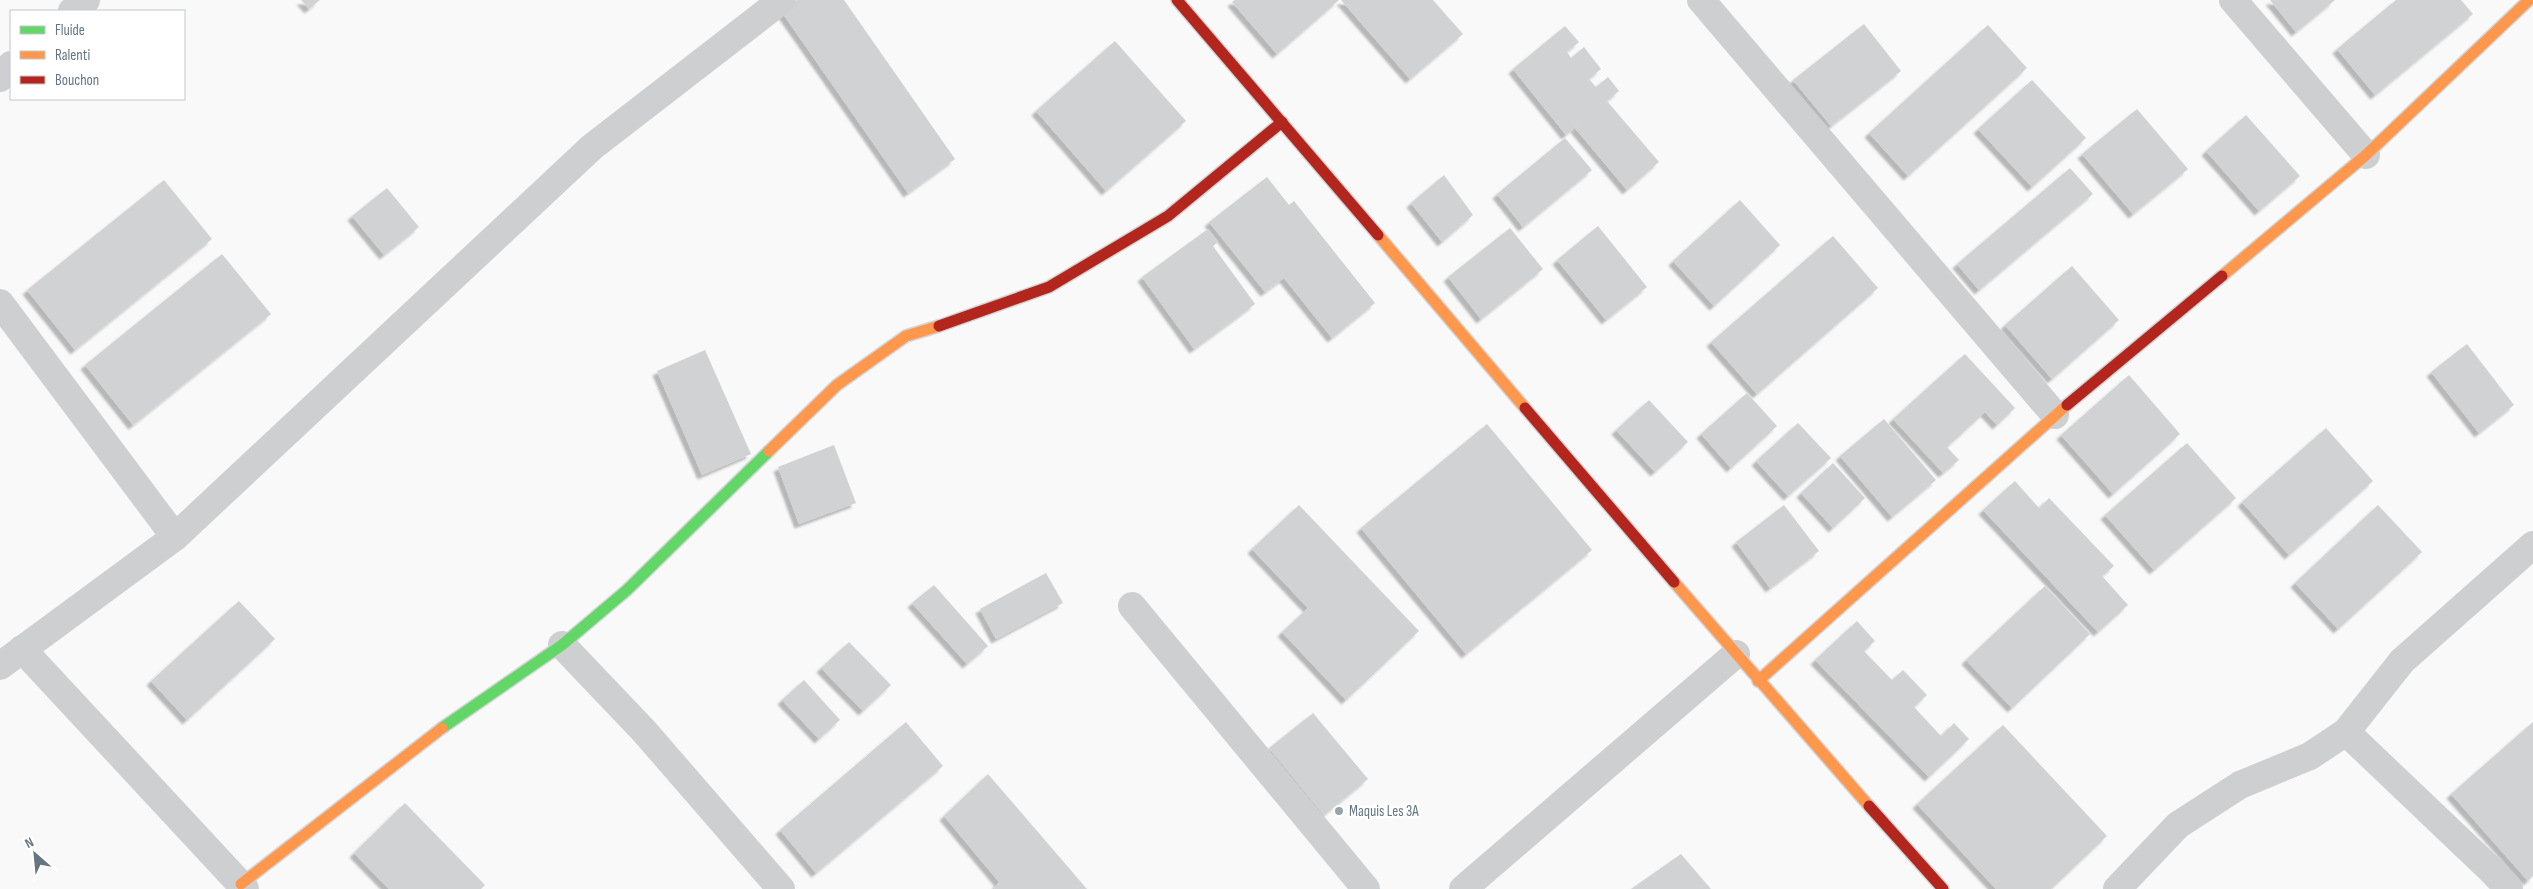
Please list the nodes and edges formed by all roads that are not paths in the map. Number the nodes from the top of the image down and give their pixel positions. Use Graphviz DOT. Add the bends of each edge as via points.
graph roads {
  1 [pos="86,0"];
  2 [pos="782,0"];
  3 [pos="1177,0"];
  4 [pos="1701,0"];
  5 [pos="2233,0"];
  6 [pos="2529,0"];
  7 [pos="73,10"];
  8 [pos="10,66"];
  9 [pos="0,78"];
  10 [pos="1282,122"];
  11 [pos="2366,155"];
  12 [pos="0,303"];
  13 [pos="2055,415"];
  14 [pos="175,537"];
  15 [pos="2533,545"];
  16 [pos="1132,606"];
  17 [pos="562,645"];
  18 [pos="22,649"];
  19 [pos="1736,654"];
  20 [pos="0,666"];
  21 [pos="1758,680"];
  22 [pos="2346,732"];
  23 [pos="243,886"];
  24 [pos="781,889"];
  25 [pos="1366,889"];
  26 [pos="1463,889"];
  27 [pos="1943,889"];
  28 [pos="2117,889"];
  29 [pos="2509,889"];
  1 -- 7 [label="street"];
  2 -- 14 [label="street" via="592,147"];
  3 -- 10 [label="street"];
  4 -- 13 [label="street"];
  5 -- 11 [label="street"];
  6 -- 11 [label="street"];
  8 -- 9 [label="street"];
  10 -- 17 [label="street" via="1168,216 1058,282 972,316 906,336 837,385 627,590"];
  10 -- 19 [label="street"];
  11 -- 13 [label="street"];
  12 -- 14 [label="street"];
  13 -- 21 [label="street"];
  14 -- 18 [label="street"];
  15 -- 22 [label="street" via="2402,661"];
  16 -- 25 [label="street"];
  17 -- 23 [label="street" via="436,732"];
  17 -- 24 [label="street" via="644,731"];
  18 -- 20 [label="street"];
  18 -- 23 [label="street"];
  19 -- 21 [label="street"];
  19 -- 26 [label="street"];
  21 -- 27 [label="street"];
  22 -- 28 [label="street" via="2310,756 2240,785 2178,825"];
  22 -- 29 [label="street"];
}
